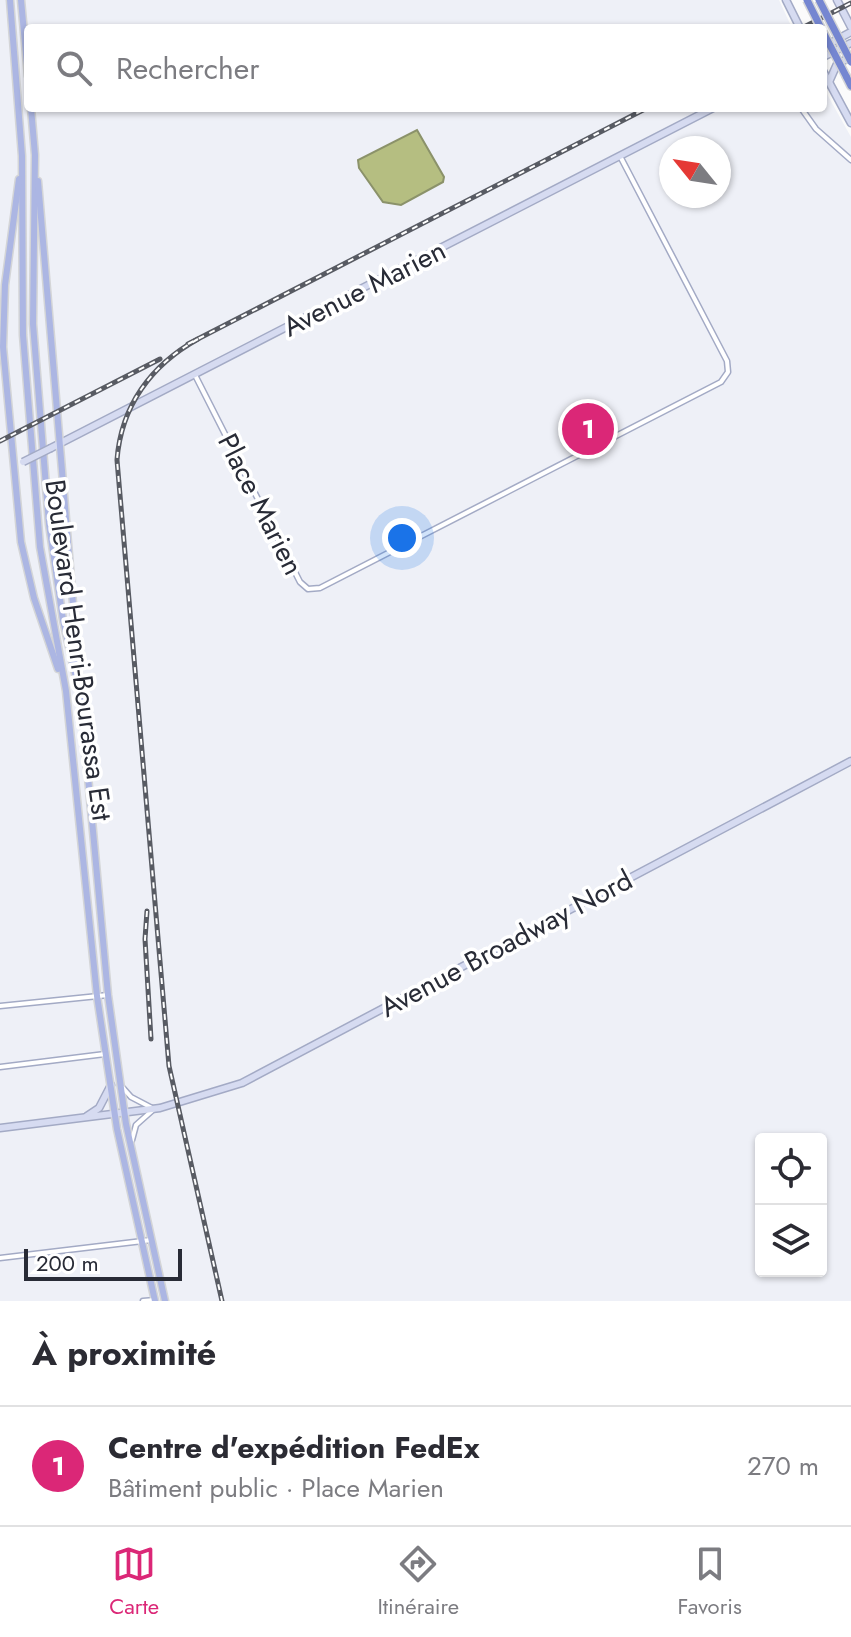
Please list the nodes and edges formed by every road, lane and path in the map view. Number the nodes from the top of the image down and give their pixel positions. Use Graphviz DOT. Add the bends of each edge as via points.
graph roads {
  1 [pos="10,0"];
  2 [pos="21,0"];
  3 [pos="786,0"];
  4 [pos="807,0"];
  5 [pos="819,0"];
  6 [pos="837,0"];
  7 [pos="847,15"];
  8 [pos="798,24"];
  9 [pos="819,24"];
  10 [pos="851,30"];
  11 [pos="24,33"];
  12 [pos="827,40"];
  13 [pos="851,43"];
  14 [pos="827,45"];
  15 [pos="827,55"];
  16 [pos="851,60"];
  17 [pos="827,78"];
  18 [pos="829,82"];
  19 [pos="851,86"];
  20 [pos="31,112"];
  21 [pos="705,112"];
  22 [pos="804,112"];
  23 [pos="851,123"];
  24 [pos="35,155"];
  25 [pos="22,156"];
  26 [pos="620,156"];
  27 [pos="851,160"];
  28 [pos="195,375"];
  29 [pos="61,443"];
  30 [pos="14,467"];
  31 [pos="66,691"];
  32 [pos="81,700"];
  33 [pos="851,761"];
  34 [pos="108,995"];
  35 [pos="97,996"];
  36 [pos="0,1006"];
  37 [pos="105,1054"];
  38 [pos="0,1067"];
  39 [pos="120,1081"];
  40 [pos="111,1085"];
  41 [pos="154,1109"];
  42 [pos="125,1114"];
  43 [pos="115,1115"];
  44 [pos="81,1119"];
  45 [pos="0,1128"];
  46 [pos="133,1163"];
  47 [pos="151,1240"];
  48 [pos="142,1242"];
  49 [pos="0,1258"];
  50 [pos="155,1300"];
  51 [pos="143,1301"];
  52 [pos="165,1301"];
  1 -- 25 [label="main road, Boulevard Henri-Bourassa Est"];
  2 -- 11 [label="main road"];
  3 -- 8 [label="street"];
  4 -- 9 [label="highway, bridge"];
  5 -- 16 [label="highway, bridge"];
  6 -- 7 [label="street"];
  7 -- 10 [label="street"];
  10 -- 14 [label="street"];
  12 -- 19 [label="highway, bridge"];
  13 -- 15 [label="street"];
  16 -- 18 [label="street" via="837,64"];
  17 -- 18 [label="street"];
  18 -- 23 [label="street"];
  20 -- 24 [label="main road, Boulevard Henri-Bourassa Est"];
  21 -- 26 [label="street, Avenue Marien"];
  22 -- 27 [label="street"];
  24 -- 29 [label="main road"];
  24 -- 32 [label="main road, Boulevard Henri-Bourassa Est" via="33,324 49,524"];
  25 -- 30 [label="main road" via="2,321"];
  25 -- 31 [label="main road, Boulevard Henri-Bourassa Est" via="23,335 33,480 45,588"];
  26 -- 28 [label="street, Avenue Marien"];
  26 -- 28 [label="street, Place Marien" via="727,361 728,372 721,382 520,486 320,588 308,589"];
  28 -- 29 [label="street, Avenue Marien"];
  29 -- 30 [label="street, Avenue Marien, bridge"];
  29 -- 32 [label="main road"];
  30 -- 31 [label="main road" via="26,570"];
  31 -- 35 [label="main road, Boulevard Henri-Bourassa Est"];
  32 -- 34 [label="main road, Boulevard Henri-Bourassa Est"];
  33 -- 41 [label="street, Avenue Broadway Nord" via="268,1071 207,1096"];
  34 -- 35 [label="street"];
  34 -- 39 [label="main road, Boulevard Henri-Bourassa Est"];
  35 -- 36 [label="street"];
  35 -- 37 [label="main road, Boulevard Henri-Bourassa Est"];
  37 -- 38 [label="street"];
  37 -- 40 [label="main road, Boulevard Henri-Bourassa Est"];
  39 -- 41 [label="street" via="131,1097"];
  39 -- 42 [label="main road, Boulevard Henri-Bourassa Est"];
  40 -- 43 [label="main road, Boulevard Henri-Bourassa Est"];
  40 -- 44 [label="street" via="99,1108"];
  41 -- 42 [label="street, Avenue Broadway Nord"];
  41 -- 46 [label="street" via="132,1134"];
  42 -- 43 [label="street, Avenue Broadway Nord"];
  42 -- 46 [label="main road, Boulevard Henri-Bourassa Est"];
  43 -- 44 [label="street, Avenue Broadway Nord"];
  43 -- 48 [label="main road, Boulevard Henri-Bourassa Est"];
  44 -- 45 [label="street, Avenue Broadway Nord"];
  46 -- 47 [label="main road, Boulevard Henri-Bourassa Est"];
  47 -- 48 [label="street"];
  47 -- 52 [label="main road, Boulevard Henri-Bourassa Est"];
  48 -- 49 [label="street"];
  48 -- 50 [label="main road, Boulevard Henri-Bourassa Est"];
  50 -- 51 [label="street"];
}
